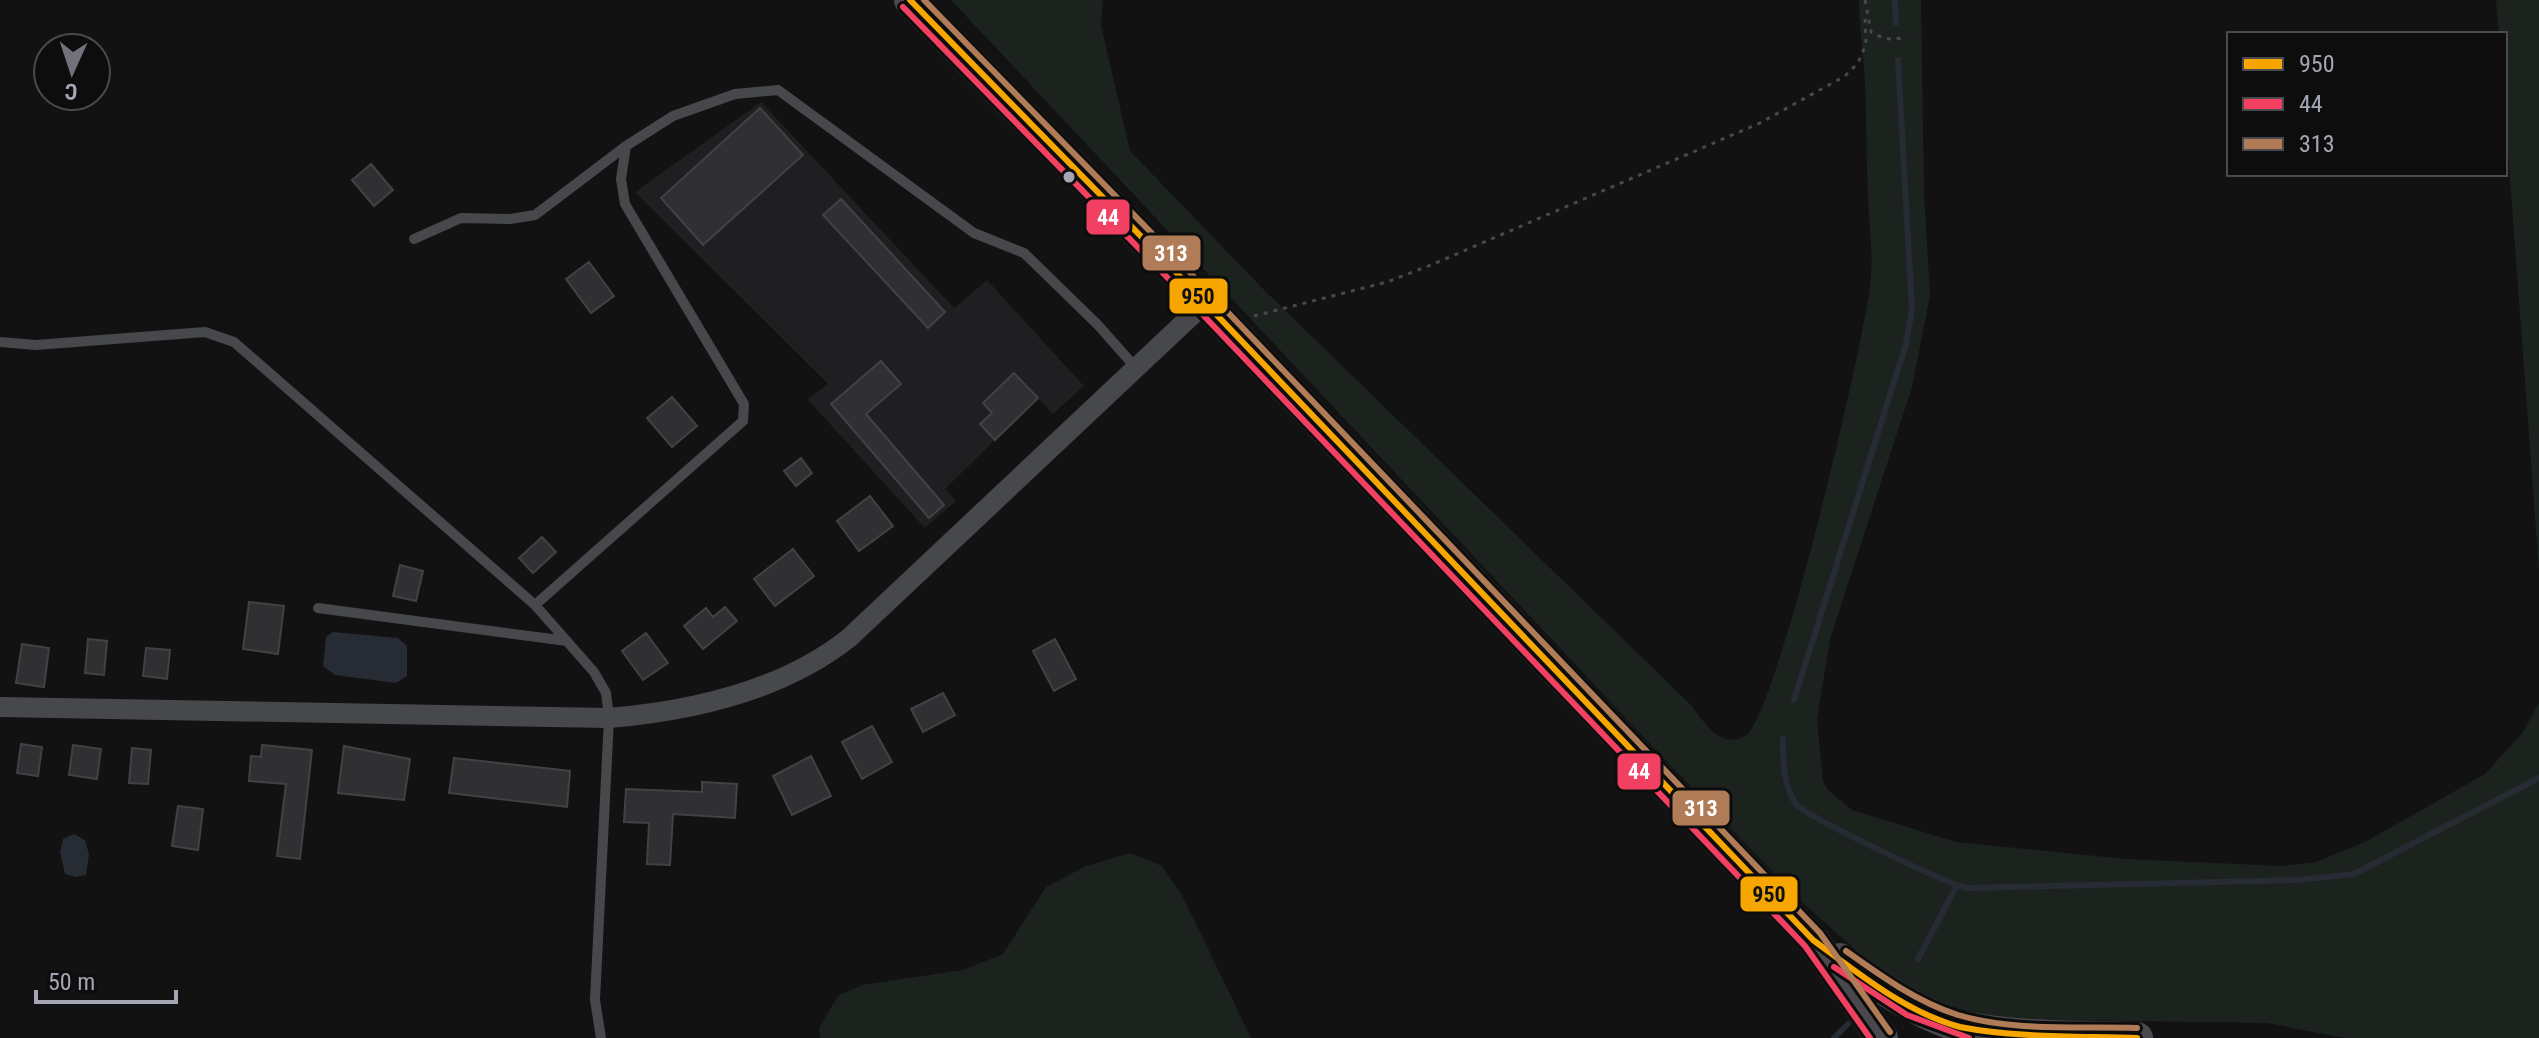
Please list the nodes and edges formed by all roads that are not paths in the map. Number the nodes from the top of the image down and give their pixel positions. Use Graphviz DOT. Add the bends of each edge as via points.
graph roads {
  1 [pos="910,0"];
  2 [pos="626,146"];
  3 [pos="414,239"];
  4 [pos="1215,314"];
  5 [pos="0,342"];
  6 [pos="1136,368"];
  7 [pos="535,605"];
  8 [pos="318,608"];
  9 [pos="567,641"];
  10 [pos="0,707"];
  11 [pos="609,718"];
  12 [pos="1813,940"];
  13 [pos="601,1038"];
  14 [pos="1882,1038"];
  15 [pos="2137,1038"];
  1 -- 4 [label="main road"];
  2 -- 3 [label="lane" via="535,215 461,218"];
  2 -- 6 [label="lane" via="673,116 735,94 778,90 974,233 1024,253"];
  2 -- 7 [label="lane" via="621,179 625,204 744,404 743,421"];
  4 -- 6 [label="street"];
  4 -- 12 [label="main road"];
  5 -- 7 [label="lane" via="36,345 205,332 234,342"];
  6 -- 11 [label="street" via="820,661 770,685 666,712"];
  7 -- 9 [label="lane"];
  8 -- 9 [label="lane"];
  9 -- 11 [label="lane" via="606,693"];
  10 -- 11 [label="street"];
  11 -- 13 [label="lane" via="595,1000"];
  12 -- 14 [label="main road"];
  12 -- 15 [label="main road" via="1871,981 1959,1026 1993,1034"];
}
